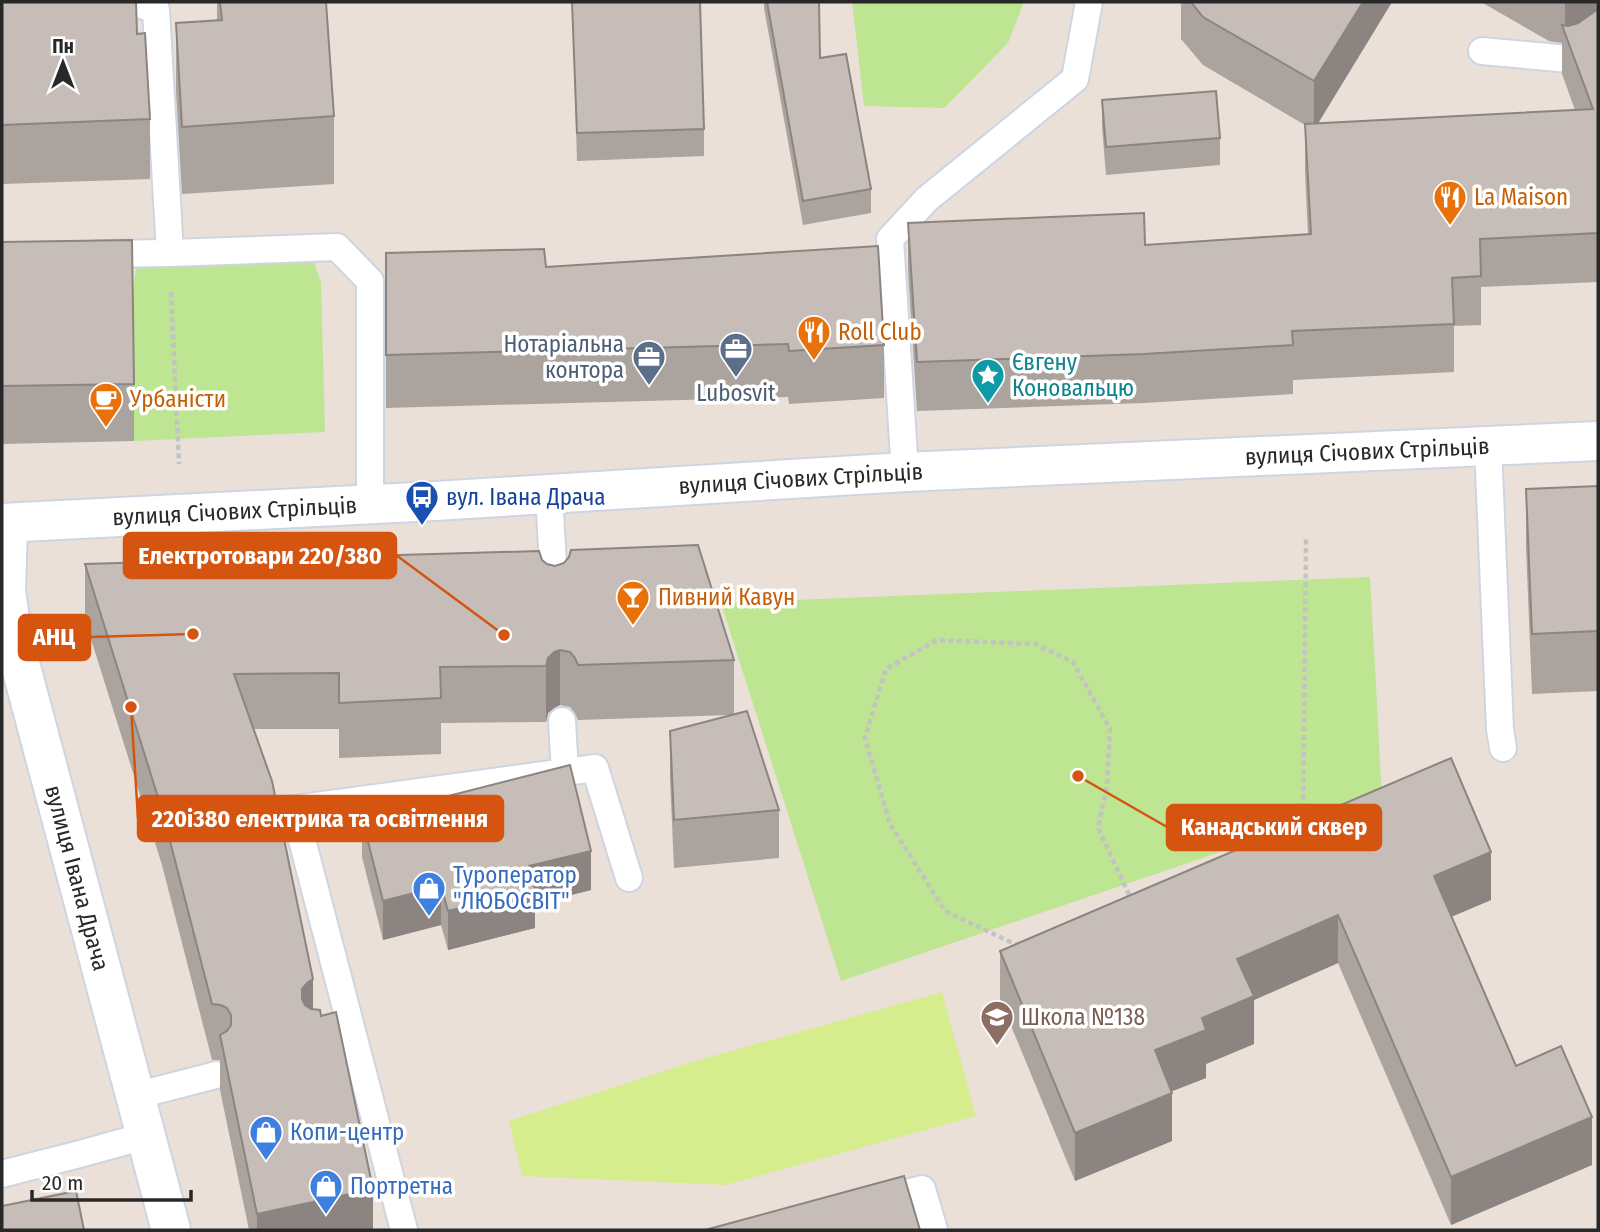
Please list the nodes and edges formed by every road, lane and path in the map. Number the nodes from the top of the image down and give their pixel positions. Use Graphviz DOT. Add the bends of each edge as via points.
graph roads {
  1 [pos="133,2"];
  2 [pos="1089,2"];
  3 [pos="1598,39"];
  4 [pos="1482,51"];
  5 [pos="170,253"];
  6 [pos="78,254"];
  7 [pos="397,280"];
  8 [pos="370,281"];
  9 [pos="1598,441"];
  10 [pos="1488,447"];
  11 [pos="179,464"];
  12 [pos="905,472"];
  13 [pos="549,494"];
  14 [pos="370,504"];
  15 [pos="5,523"];
  16 [pos="1306,539"];
  17 [pos="555,606"];
  18 [pos="562,721"];
  19 [pos="1503,747"];
  20 [pos="565,772"];
  21 [pos="1303,834"];
  22 [pos="629,878"];
  23 [pos="1131,899"];
  24 [pos="1019,946"];
  25 [pos="355,1042"];
  26 [pos="330,1047"];
  27 [pos="216,1075"];
  28 [pos="135,1096"];
  29 [pos="145,1136"];
  30 [pos="2,1174"];
  31 [pos="859,1206"];
  32 [pos="170,1230"];
  33 [pos="404,1230"];
  34 [pos="934,1230"];
  1 -- 5 [label="lane" via="156,10"];
  2 -- 12 [label="lane" via="1074,79 927,199 890,239"];
  3 -- 4 [label="lane" via="1569,59"];
  5 -- 6 [label="lane"];
  5 -- 8 [label="lane" via="337,247"];
  5 -- 11 [label="path"];
  7 -- 8 [label="lane"];
  8 -- 14 [label="lane"];
  9 -- 10 [label="main road, вулиця Січових Стрільців"];
  10 -- 12 [label="main road, вулиця Січових Стрільців"];
  10 -- 19 [label="lane"];
  12 -- 13 [label="main road, вулиця Січових Стрільців"];
  13 -- 14 [label="main road, вулиця Січових Стрільців"];
  13 -- 17 [label="lane"];
  14 -- 15 [label="main road, вулиця Січових Стрільців"];
  15 -- 28 [label="main road, вулиця Івана Драча" via="6,592 13,637"];
  16 -- 21 [label="path"];
  18 -- 20 [label="lane"];
  20 -- 22 [label="lane" via="595,768"];
  20 -- 25 [label="lane" via="295,809"];
  23 -- 24 [label="path" via="1098,828 1107,786 1110,729 1073,662 1035,644 937,640 886,669 865,738 890,824 945,911"];
  25 -- 26 [label="lane"];
  25 -- 33 [label="lane"];
  27 -- 28 [label="lane"];
  28 -- 29 [label="main road, вулиця Івана Драча"];
  29 -- 30 [label="lane"];
  29 -- 32 [label="main road, вулиця Івана Драча"];
  31 -- 34 [label="lane" via="922,1189"];
}
